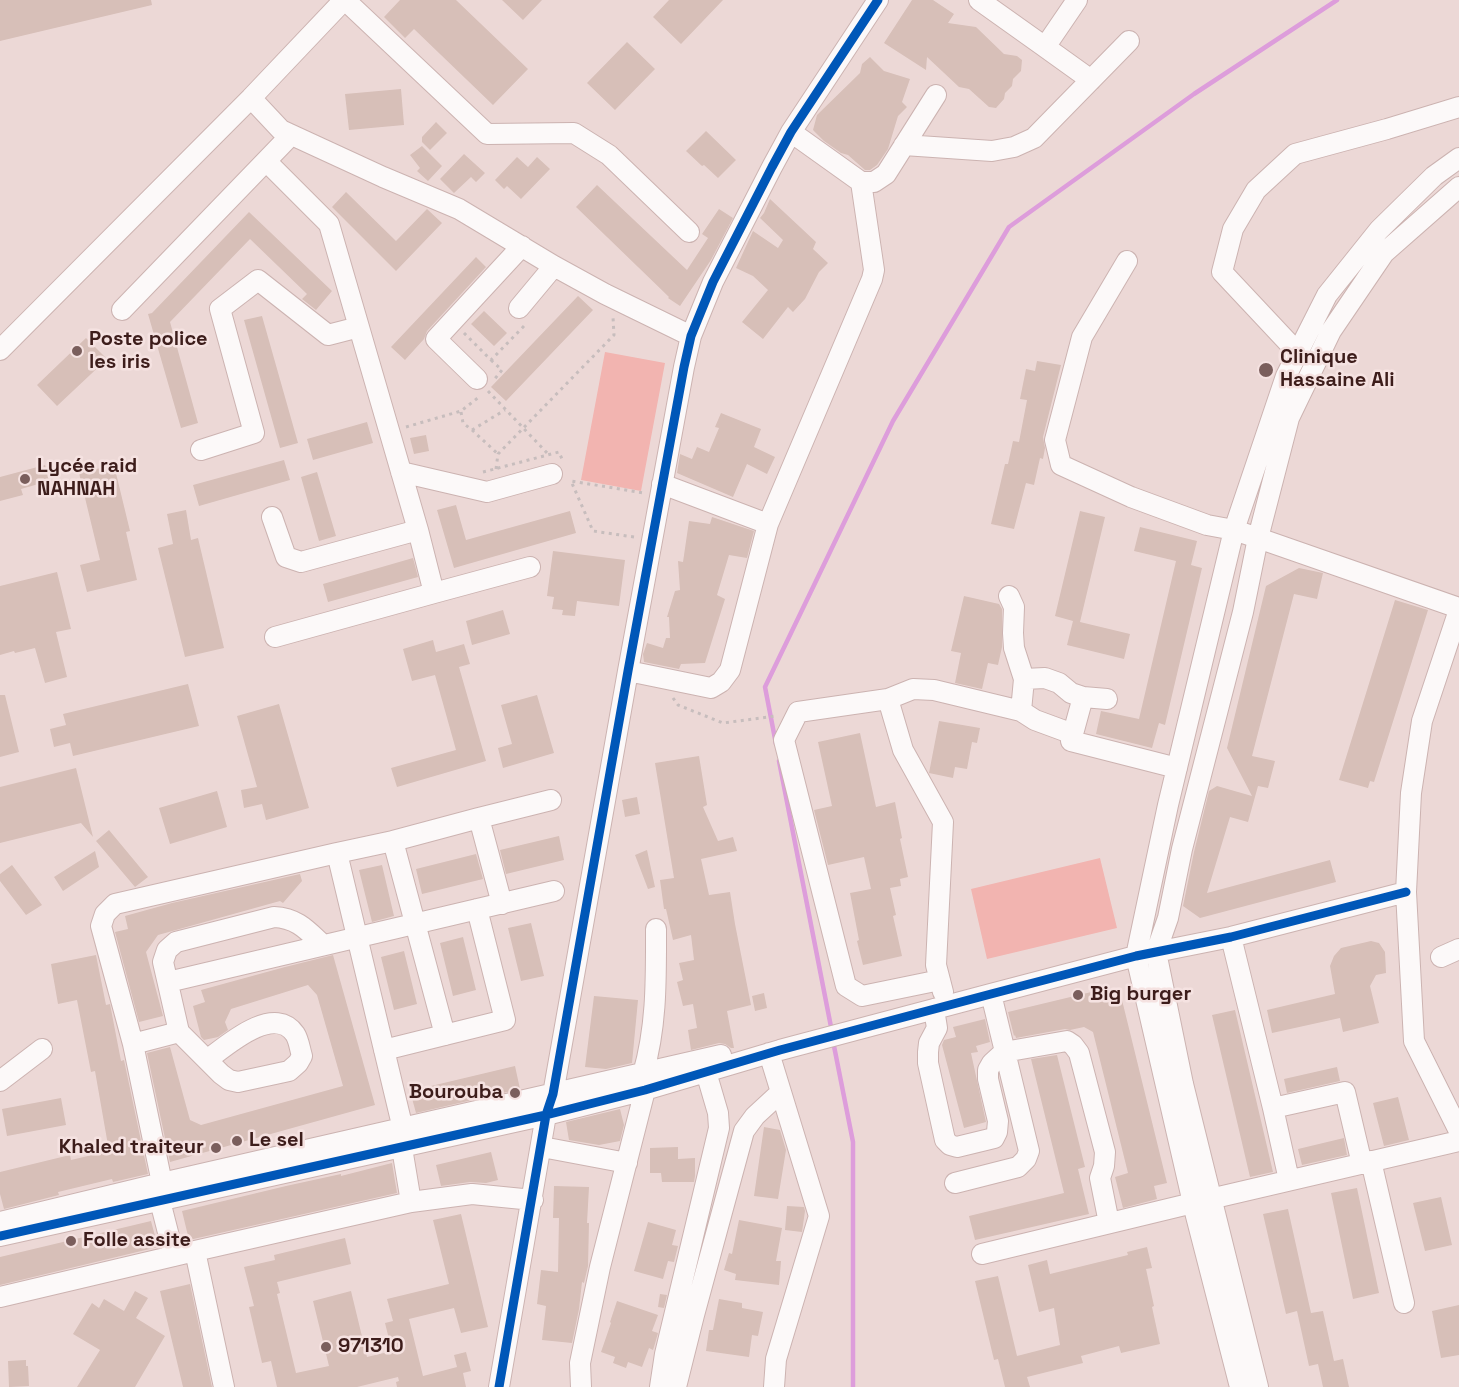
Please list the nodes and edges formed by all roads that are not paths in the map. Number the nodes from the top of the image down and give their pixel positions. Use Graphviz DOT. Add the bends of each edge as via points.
graph roads {
  1 [pos="345,0"];
  2 [pos="878,0"];
  3 [pos="979,0"];
  4 [pos="1077,0"];
  5 [pos="1129,41"];
  6 [pos="1045,47"];
  7 [pos="1091,80"];
  8 [pos="936,95"];
  9 [pos="251,98"];
  10 [pos="1459,107"];
  11 [pos="791,132"];
  12 [pos="291,135"];
  13 [pos="904,145"];
  14 [pos="1459,158"];
  15 [pos="266,161"];
  16 [pos="861,182"];
  17 [pos="1459,186"];
  18 [pos="689,232"];
  19 [pos="522,246"];
  20 [pos="1127,261"];
  21 [pos="554,266"];
  22 [pos="122,310"];
  23 [pos="526,313"];
  24 [pos="359,327"];
  25 [pos="691,336"];
  26 [pos="0,350"];
  27 [pos="1298,353"];
  28 [pos="477,379"];
  29 [pos="201,450"];
  30 [pos="555,464"];
  31 [pos="401,472"];
  32 [pos="661,490"];
  33 [pos="272,517"];
  34 [pos="768,524"];
  35 [pos="418,530"];
  36 [pos="1234,530"];
  37 [pos="1258,538"];
  38 [pos="530,567"];
  39 [pos="434,593"];
  40 [pos="1008,596"];
  41 [pos="1459,609"];
  42 [pos="275,637"];
  43 [pos="628,671"];
  44 [pos="1024,679"];
  45 [pos="1083,697"];
  46 [pos="888,699"];
  47 [pos="1107,699"];
  48 [pos="1021,711"];
  49 [pos="1073,734"];
  50 [pos="1177,768"];
  51 [pos="551,800"];
  52 [pos="479,818"];
  53 [pos="393,841"];
  54 [pos="337,854"];
  55 [pos="554,891"];
  56 [pos="1406,892"];
  57 [pos="502,904"];
  58 [pos="477,909"];
  59 [pos="414,924"];
  60 [pos="656,929"];
  61 [pos="357,937"];
  62 [pos="1231,937"];
  63 [pos="323,945"];
  64 [pos="1459,949"];
  65 [pos="1156,952"];
  66 [pos="1136,956"];
  67 [pos="1441,957"];
  68 [pos="940,980"];
  69 [pos="168,982"];
  70 [pos="991,994"];
  71 [pos="940,1008"];
  72 [pos="179,1032"];
  73 [pos="445,1035"];
  74 [pos="133,1044"];
  75 [pos="42,1049"];
  76 [pos="384,1050"];
  77 [pos="775,1051"];
  78 [pos="1004,1052"];
  79 [pos="207,1060"];
  80 [pos="706,1072"];
  81 [pos="0,1081"];
  82 [pos="644,1082"];
  83 [pos="781,1092"];
  84 [pos="553,1094"];
  85 [pos="1273,1108"];
  86 [pos="546,1115"];
  87 [pos="1459,1131"];
  88 [pos="402,1138"];
  89 [pos="1459,1141"];
  90 [pos="542,1147"];
  91 [pos="1367,1162"];
  92 [pos="627,1163"];
  93 [pos="1289,1180"];
  94 [pos="955,1183"];
  95 [pos="161,1192"];
  96 [pos="532,1200"];
  97 [pos="1202,1201"];
  98 [pos="411,1202"];
  99 [pos="0,1222"];
  100 [pos="1109,1223"];
  101 [pos="0,1236"];
  102 [pos="195,1251"];
  103 [pos="982,1254"];
  104 [pos="174,1256"];
  105 [pos="0,1297"];
  106 [pos="1404,1303"];
  107 [pos="224,1387"];
  108 [pos="499,1387"];
  109 [pos="581,1387"];
  110 [pos="660,1387"];
  111 [pos="676,1387"];
  112 [pos="774,1387"];
  113 [pos="1240,1387"];
  114 [pos="1258,1387"];
  1 -- 9 [label="street"];
  1 -- 18 [label="street" via="487,134 574,133 609,155"];
  2 -- 11 [label="street"];
  3 -- 6 [label="street"];
  4 -- 6 [label="street"];
  5 -- 7 [label="street"];
  6 -- 7 [label="street"];
  7 -- 13 [label="street" via="1034,138 1014,147 992,151"];
  8 -- 13 [label="street"];
  9 -- 12 [label="street" via="281,130"];
  9 -- 26 [label="street"];
  10 -- 27 [label="street" via="1295,154 1256,190 1233,229 1221,272"];
  11 -- 16 [label="street"];
  11 -- 25 [label="street" via="713,282"];
  12 -- 15 [label="street"];
  12 -- 19 [label="street" via="459,209"];
  13 -- 16 [label="street" via="886,174 874,182"];
  14 -- 27 [label="street" via="1379,230 1327,295"];
  15 -- 22 [label="street"];
  15 -- 24 [label="street" via="329,224"];
  16 -- 34 [label="street" via="874,270 872,279"];
  17 -- 37 [label="street" via="1384,253 1331,330 1289,418"];
  19 -- 21 [label="street"];
  19 -- 28 [label="street" via="435,339"];
  20 -- 36 [label="street" via="1082,337 1055,440 1060,465 1131,497 1207,525"];
  21 -- 23 [label="street"];
  21 -- 25 [label="street"];
  24 -- 29 [label="street" via="328,335 258,279 220,309 254,433"];
  24 -- 31 [label="street"];
  25 -- 32 [label="street"];
  27 -- 36 [label="street" via="1286,376"];
  30 -- 31 [label="street" via="488,492"];
  31 -- 35 [label="street"];
  32 -- 34 [label="street"];
  32 -- 43 [label="street"];
  33 -- 35 [label="street" via="286,557 301,562"];
  34 -- 43 [label="street" via="730,670 721,682 711,688"];
  35 -- 39 [label="street"];
  36 -- 37 [label="street"];
  36 -- 50 [label="street"];
  37 -- 41 [label="street"];
  37 -- 65 [label="street" via="1168,918"];
  38 -- 39 [label="street"];
  39 -- 42 [label="street"];
  40 -- 44 [label="street" via="1014,607 1014,648"];
  41 -- 56 [label="street" via="1422,722 1411,793"];
  43 -- 84 [label="street"];
  44 -- 45 [label="street" via="1059,682"];
  44 -- 48 [label="street"];
  45 -- 47 [label="street"];
  45 -- 49 [label="street"];
  46 -- 48 [label="street" via="913,689 934,690"];
  46 -- 68 [label="street" via="903,750 943,822 936,965"];
  46 -- 68 [label="street" via="798,712 784,740 846,986 862,996"];
  48 -- 49 [label="street"];
  49 -- 50 [label="street" via="1071,741"];
  50 -- 66 [label="street"];
  51 -- 52 [label="street"];
  52 -- 53 [label="street"];
  52 -- 57 [label="street"];
  53 -- 54 [label="street"];
  53 -- 59 [label="street"];
  54 -- 61 [label="street"];
  54 -- 74 [label="street" via="115,904 105,914 101,926"];
  55 -- 57 [label="street"];
  56 -- 62 [label="street"];
  56 -- 87 [label="street" via="1414,1041"];
  57 -- 58 [label="street"];
  58 -- 59 [label="street"];
  58 -- 73 [label="street" via="505,1020"];
  59 -- 61 [label="street"];
  59 -- 73 [label="street"];
  60 -- 82 [label="street" via="654,1021"];
  61 -- 63 [label="street"];
  61 -- 76 [label="street"];
  62 -- 65 [label="street"];
  62 -- 85 [label="street"];
  63 -- 69 [label="street"];
  63 -- 69 [label="street" via="303,926 274,916 176,942 167,950 163,962"];
  64 -- 67 [label="street"];
  65 -- 66 [label="street"];
  65 -- 97 [label="street"];
  66 -- 70 [label="street"];
  66 -- 97 [label="street"];
  68 -- 71 [label="street"];
  69 -- 72 [label="street"];
  70 -- 71 [label="street"];
  70 -- 78 [label="street"];
  71 -- 77 [label="street"];
  71 -- 78 [label="street" via="927,1052 945,1140 950,1145 957,1147 994,1138 998,1122 988,1070"];
  72 -- 74 [label="street"];
  72 -- 79 [label="street"];
  73 -- 76 [label="street"];
  74 -- 95 [label="street"];
  75 -- 81 [label="street"];
  76 -- 88 [label="street"];
  77 -- 80 [label="street"];
  77 -- 82 [label="street" via="752,1048"];
  77 -- 83 [label="street"];
  78 -- 94 [label="street" via="1029,1151 1018,1167"];
  78 -- 100 [label="street" via="1067,1041 1079,1053 1105,1152 1100,1178"];
  80 -- 82 [label="street"];
  80 -- 110 [label="street" via="719,1128"];
  82 -- 84 [label="street"];
  82 -- 86 [label="street"];
  82 -- 92 [label="street"];
  83 -- 111 [label="street" via="754,1116 744,1131"];
  83 -- 112 [label="street" via="819,1216 776,1359"];
  84 -- 86 [label="street"];
  84 -- 88 [label="street"];
  85 -- 91 [label="street" via="1346,1092"];
  85 -- 93 [label="street"];
  86 -- 88 [label="street"];
  86 -- 90 [label="street"];
  88 -- 95 [label="street"];
  88 -- 98 [label="street"];
  89 -- 91 [label="street"];
  90 -- 92 [label="street"];
  90 -- 96 [label="street"];
  91 -- 93 [label="street"];
  91 -- 106 [label="street"];
  92 -- 109 [label="street" via="580,1363"];
  93 -- 97 [label="street"];
  95 -- 99 [label="street"];
  95 -- 101 [label="street"];
  95 -- 104 [label="street"];
  96 -- 98 [label="street" via="472,1194"];
  96 -- 108 [label="street"];
  97 -- 100 [label="street"];
  97 -- 113 [label="street"];
  97 -- 114 [label="street"];
  98 -- 102 [label="street"];
  100 -- 103 [label="street"];
  102 -- 104 [label="street"];
  102 -- 107 [label="street"];
  104 -- 105 [label="street"];
}
